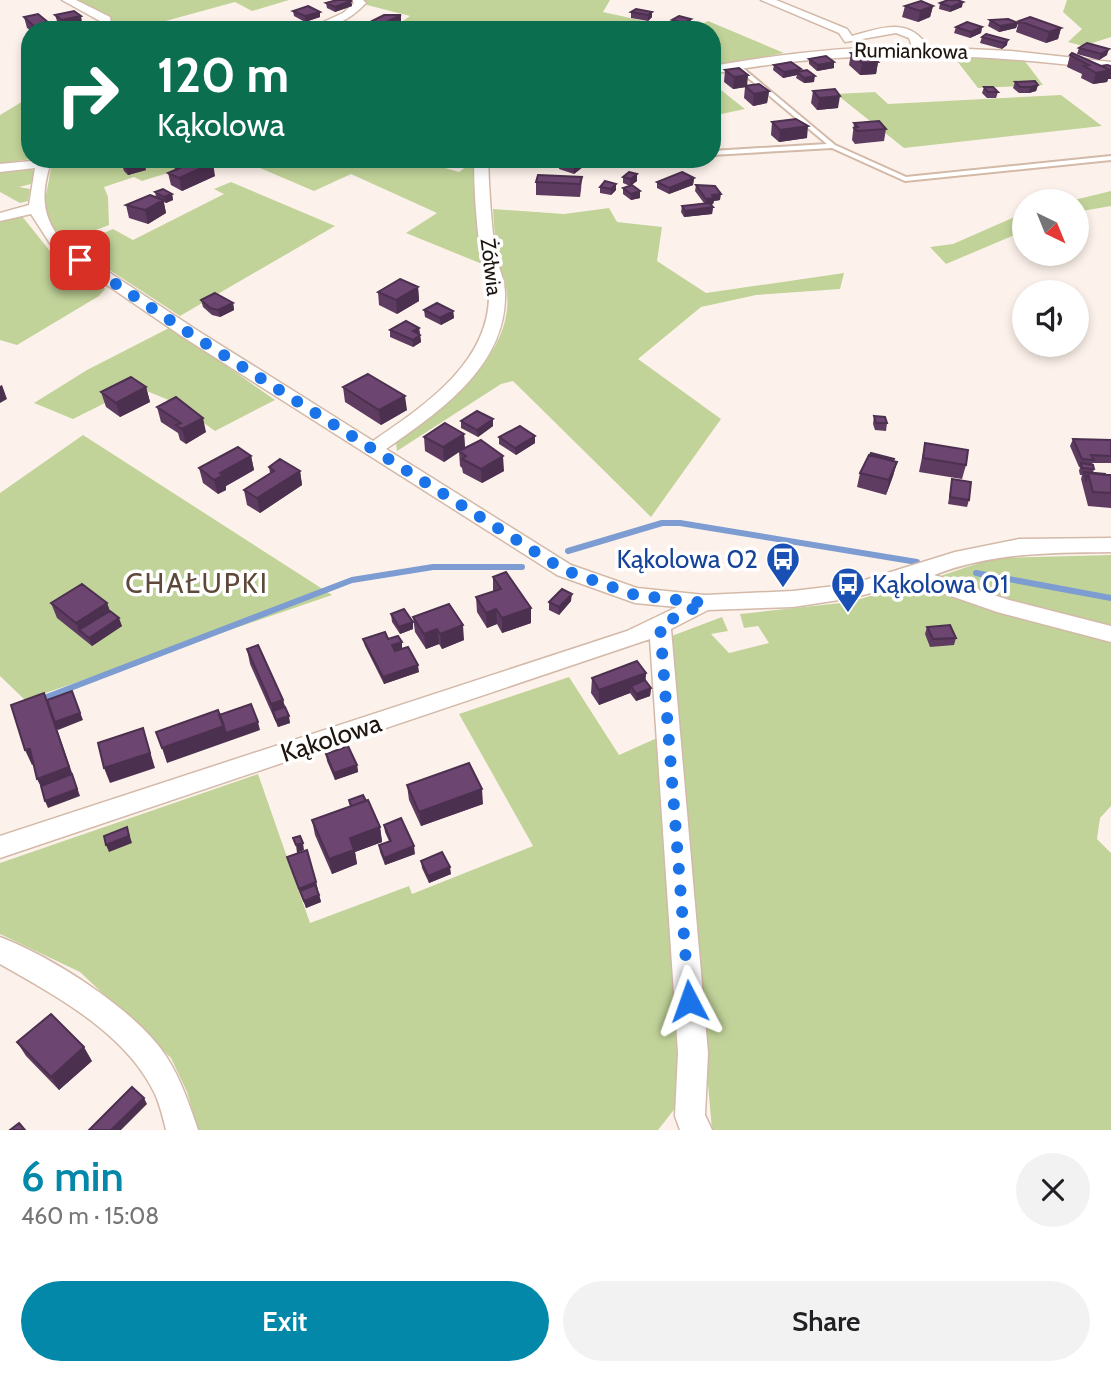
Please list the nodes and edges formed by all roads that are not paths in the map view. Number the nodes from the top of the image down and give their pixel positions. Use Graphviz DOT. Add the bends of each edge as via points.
graph roads {
  1 [pos="67,0"];
  2 [pos="357,0"];
  3 [pos="766,0"];
  4 [pos="106,21"];
  5 [pos="335,21"];
  6 [pos="845,45"];
  7 [pos="917,50"];
  8 [pos="736,65"];
  9 [pos="1111,66"];
  10 [pos="721,68"];
  11 [pos="833,146"];
  12 [pos="721,152"];
  13 [pos="1111,158"];
  14 [pos="21,164"];
  15 [pos="0,167"];
  16 [pos="44,168"];
  17 [pos="482,168"];
  18 [pos="4,199"];
  19 [pos="35,208"];
  20 [pos="15,212"];
  21 [pos="0,217"];
  22 [pos="373,449"];
  23 [pos="1111,545"];
  24 [pos="912,575"];
  25 [pos="705,603"];
  26 [pos="660,625"];
  27 [pos="1111,634"];
  28 [pos="0,847"];
  29 [pos="0,950"];
  30 [pos="182,1130"];
  31 [pos="696,1130"];
  1 -- 4 [label="street"];
  2 -- 5 [label="street" via="360,3 348,16"];
  3 -- 6 [label="street" via="843,32"];
  6 -- 7 [label="street, Rumiankowa"];
  6 -- 7 [label="street" via="878,31 895,30 915,37"];
  6 -- 8 [label="street, Rumiankowa"];
  7 -- 9 [label="street, Rumiankowa" via="1041,56"];
  8 -- 10 [label="street, Rumiankowa"];
  8 -- 11 [label="lane"];
  11 -- 12 [label="lane"];
  11 -- 13 [label="lane" via="905,179"];
  14 -- 15 [label="street"];
  16 -- 19 [label="street"];
  17 -- 22 [label="street, Żółwia" via="496,316 474,366 441,400"];
  18 -- 20 [label="street"];
  19 -- 20 [label="street"];
  19 -- 22 [label="street" via="43,230 58,245"];
  20 -- 21 [label="street"];
  22 -- 25 [label="street" via="564,570 635,595"];
  23 -- 24 [label="street, Kąkolowa" via="1019,546 955,559"];
  24 -- 25 [label="street, Kąkolowa" via="833,594"];
  24 -- 27 [label="street" via="1005,607"];
  25 -- 26 [label="street, Kąkolowa"];
  26 -- 28 [label="street, Kąkolowa"];
  26 -- 31 [label="street" via="693,1053 690,1116"];
  29 -- 30 [label="street" via="83,998 139,1048 165,1082"];
}
